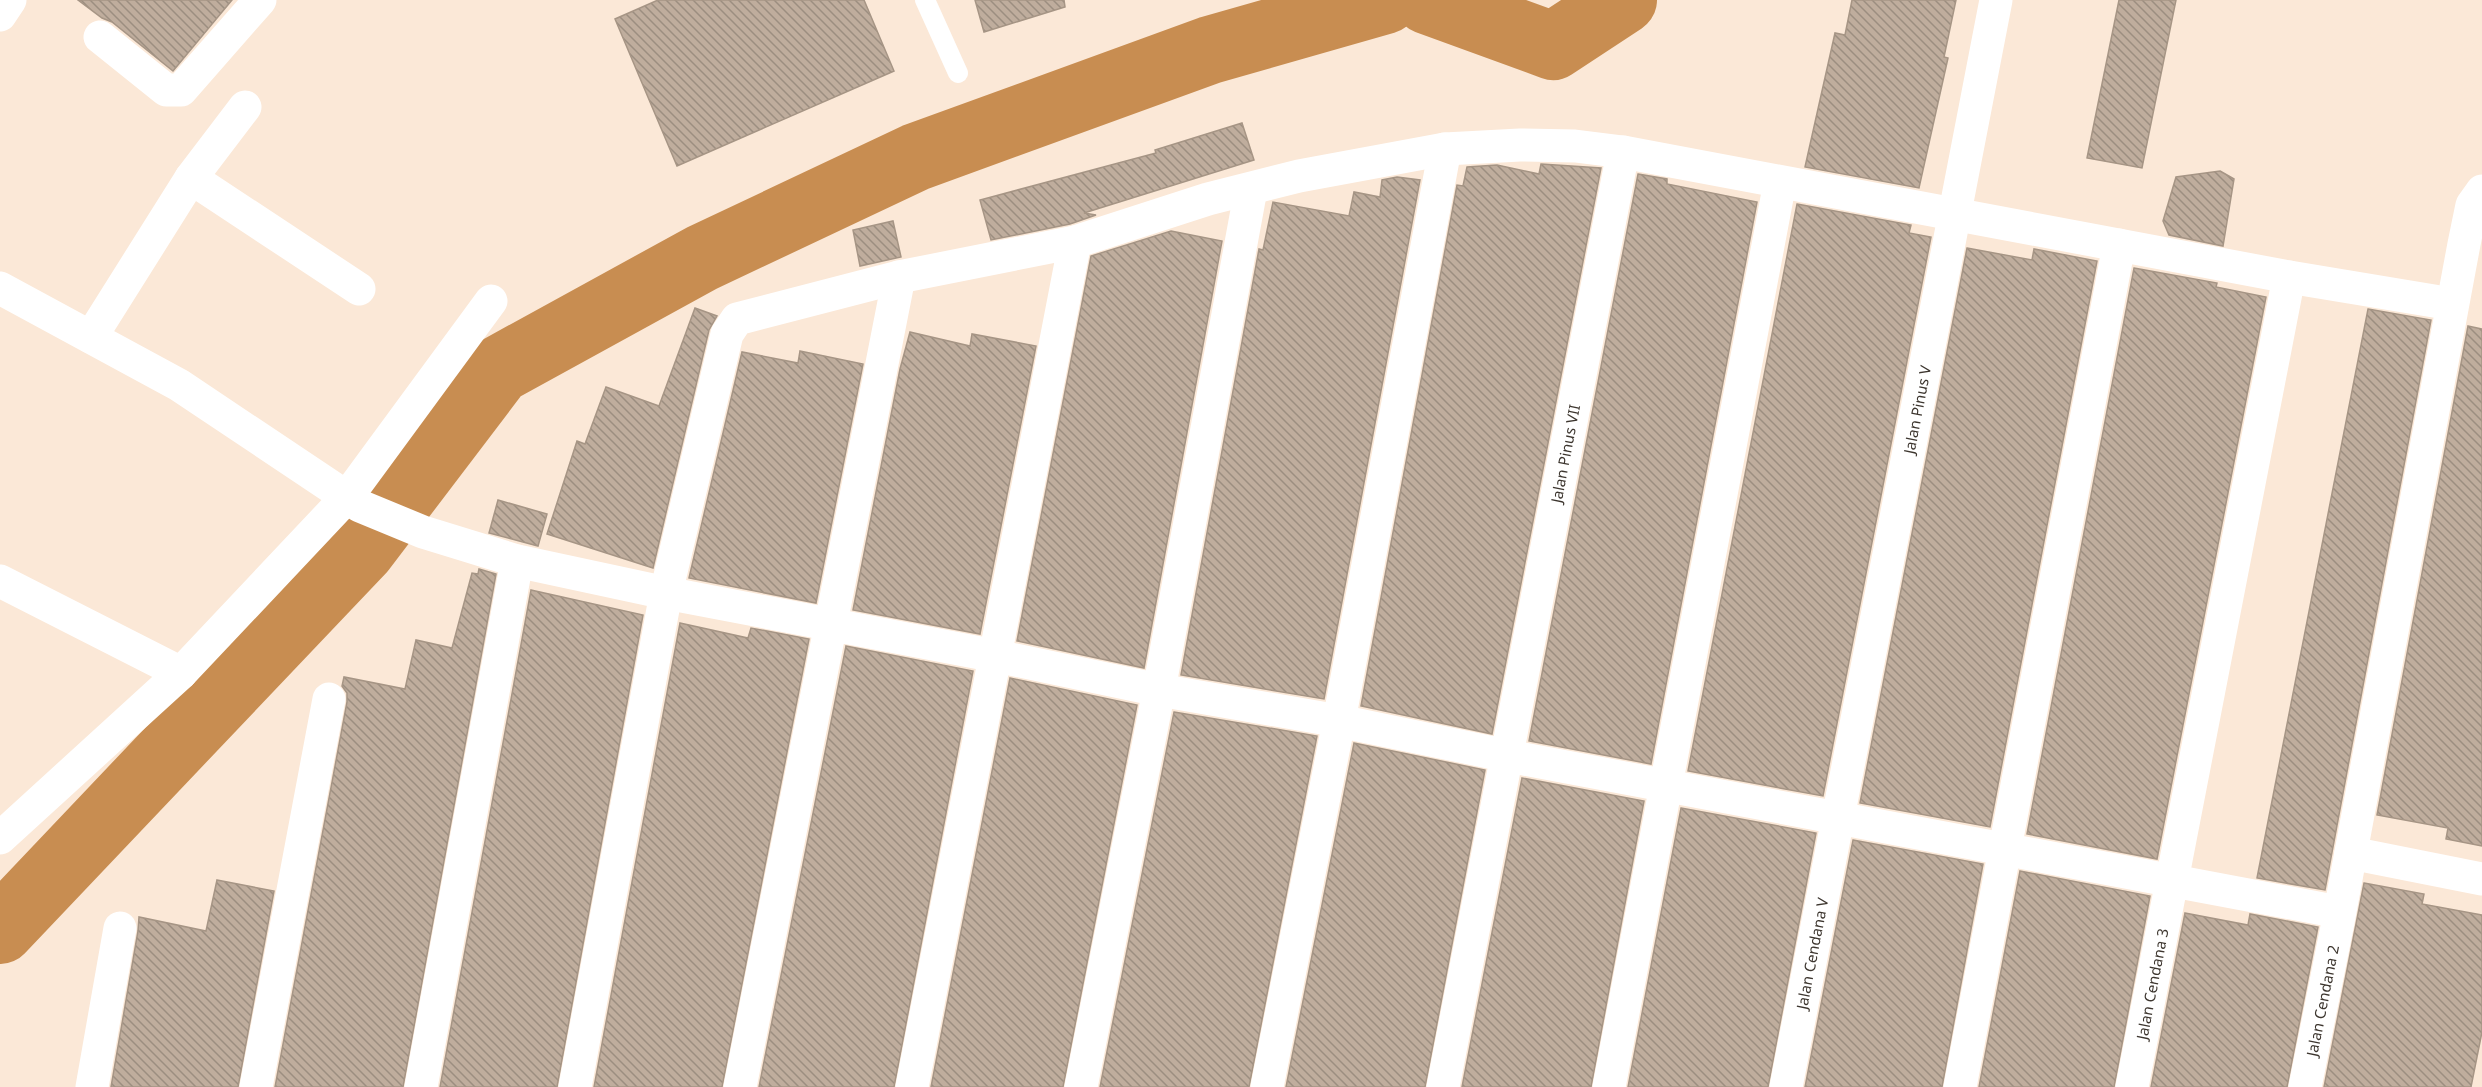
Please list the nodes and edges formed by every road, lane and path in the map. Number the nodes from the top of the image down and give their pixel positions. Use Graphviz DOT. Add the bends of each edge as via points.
graph roads {
  1 [pos="10,0"];
  2 [pos="260,0"];
  3 [pos="925,0"];
  4 [pos="1996,0"];
  5 [pos="0,15"];
  6 [pos="99,37"];
  7 [pos="958,73"];
  8 [pos="245,107"];
  9 [pos="1445,149"];
  10 [pos="1623,153"];
  11 [pos="191,178"];
  12 [pos="1780,182"];
  13 [pos="1251,189"];
  14 [pos="2482,191"];
  15 [pos="1955,215"];
  16 [pos="1075,242"];
  17 [pos="2120,245"];
  18 [pos="899,277"];
  19 [pos="2289,277"];
  20 [pos="0,288"];
  21 [pos="359,289"];
  22 [pos="491,301"];
  23 [pos="2452,304"];
  24 [pos="91,337"];
  25 [pos="353,501"];
  26 [pos="517,561"];
  27 [pos="0,581"];
  28 [pos="666,593"];
  29 [pos="830,625"];
  30 [pos="996,656"];
  31 [pos="181,673"];
  32 [pos="1159,690"];
  33 [pos="329,699"];
  34 [pos="1339,721"];
  35 [pos="1508,756"];
  36 [pos="1666,786"];
  37 [pos="1838,818"];
  38 [pos="0,838"];
  39 [pos="2005,849"];
  40 [pos="2351,853"];
  41 [pos="2482,879"];
  42 [pos="2172,881"];
  43 [pos="2339,912"];
  44 [pos="120,928"];
  45 [pos="92,1087"];
  46 [pos="256,1087"];
  47 [pos="421,1087"];
  48 [pos="575,1087"];
  49 [pos="740,1087"];
  50 [pos="912,1087"];
  51 [pos="1081,1087"];
  52 [pos="1267,1087"];
  53 [pos="1443,1087"];
  54 [pos="1609,1087"];
  55 [pos="1786,1087"];
  56 [pos="1960,1087"];
  57 [pos="2132,1087"];
  58 [pos="2305,1087"];
  1 -- 5 [label="street"];
  2 -- 6 [label="street" via="181,90 165,90"];
  3 -- 7 [label="lane"];
  4 -- 15 [label="street, Jalan Pinus V"];
  8 -- 11 [label="street"];
  9 -- 10 [label="street" via="1531,145"];
  9 -- 13 [label="street" via="1299,176"];
  9 -- 34 [label="street"];
  10 -- 12 [label="street"];
  10 -- 35 [label="street, Jalan Pinus VII"];
  11 -- 21 [label="street"];
  11 -- 24 [label="street"];
  12 -- 15 [label="street"];
  12 -- 36 [label="street"];
  13 -- 16 [label="street"];
  13 -- 32 [label="street"];
  14 -- 23 [label="street, Jalan Cendana 2" via="2472,205"];
  15 -- 17 [label="street"];
  15 -- 37 [label="street, Jalan Pinus V"];
  16 -- 18 [label="street"];
  16 -- 30 [label="street"];
  17 -- 19 [label="street"];
  17 -- 39 [label="street"];
  18 -- 28 [label="street" via="733,323"];
  18 -- 29 [label="street"];
  19 -- 23 [label="street"];
  19 -- 42 [label="street, Jalan Cendana 3"];
  20 -- 24 [label="street"];
  22 -- 25 [label="street"];
  23 -- 40 [label="street, Jalan Cendana 2"];
  24 -- 25 [label="street" via="178,385"];
  25 -- 26 [label="street" via="423,532"];
  25 -- 31 [label="street"];
  26 -- 28 [label="street"];
  26 -- 47 [label="street"];
  27 -- 31 [label="street"];
  28 -- 29 [label="street"];
  28 -- 48 [label="street"];
  29 -- 30 [label="street"];
  29 -- 49 [label="street"];
  30 -- 32 [label="street"];
  30 -- 50 [label="street"];
  31 -- 38 [label="street"];
  32 -- 34 [label="street"];
  32 -- 51 [label="street"];
  33 -- 46 [label="street"];
  34 -- 35 [label="street"];
  34 -- 52 [label="street"];
  35 -- 36 [label="street"];
  35 -- 53 [label="street, Jalan Pinus VII"];
  36 -- 37 [label="street"];
  36 -- 54 [label="street"];
  37 -- 39 [label="street"];
  37 -- 55 [label="street, Jalan Cendana V"];
  39 -- 42 [label="street"];
  39 -- 56 [label="street"];
  40 -- 41 [label="street"];
  40 -- 43 [label="street, Jalan Cendana 2"];
  42 -- 43 [label="street"];
  42 -- 57 [label="street, Jalan Cendana 3"];
  43 -- 58 [label="street, Jalan Cendana 2"];
  44 -- 45 [label="street"];
}
